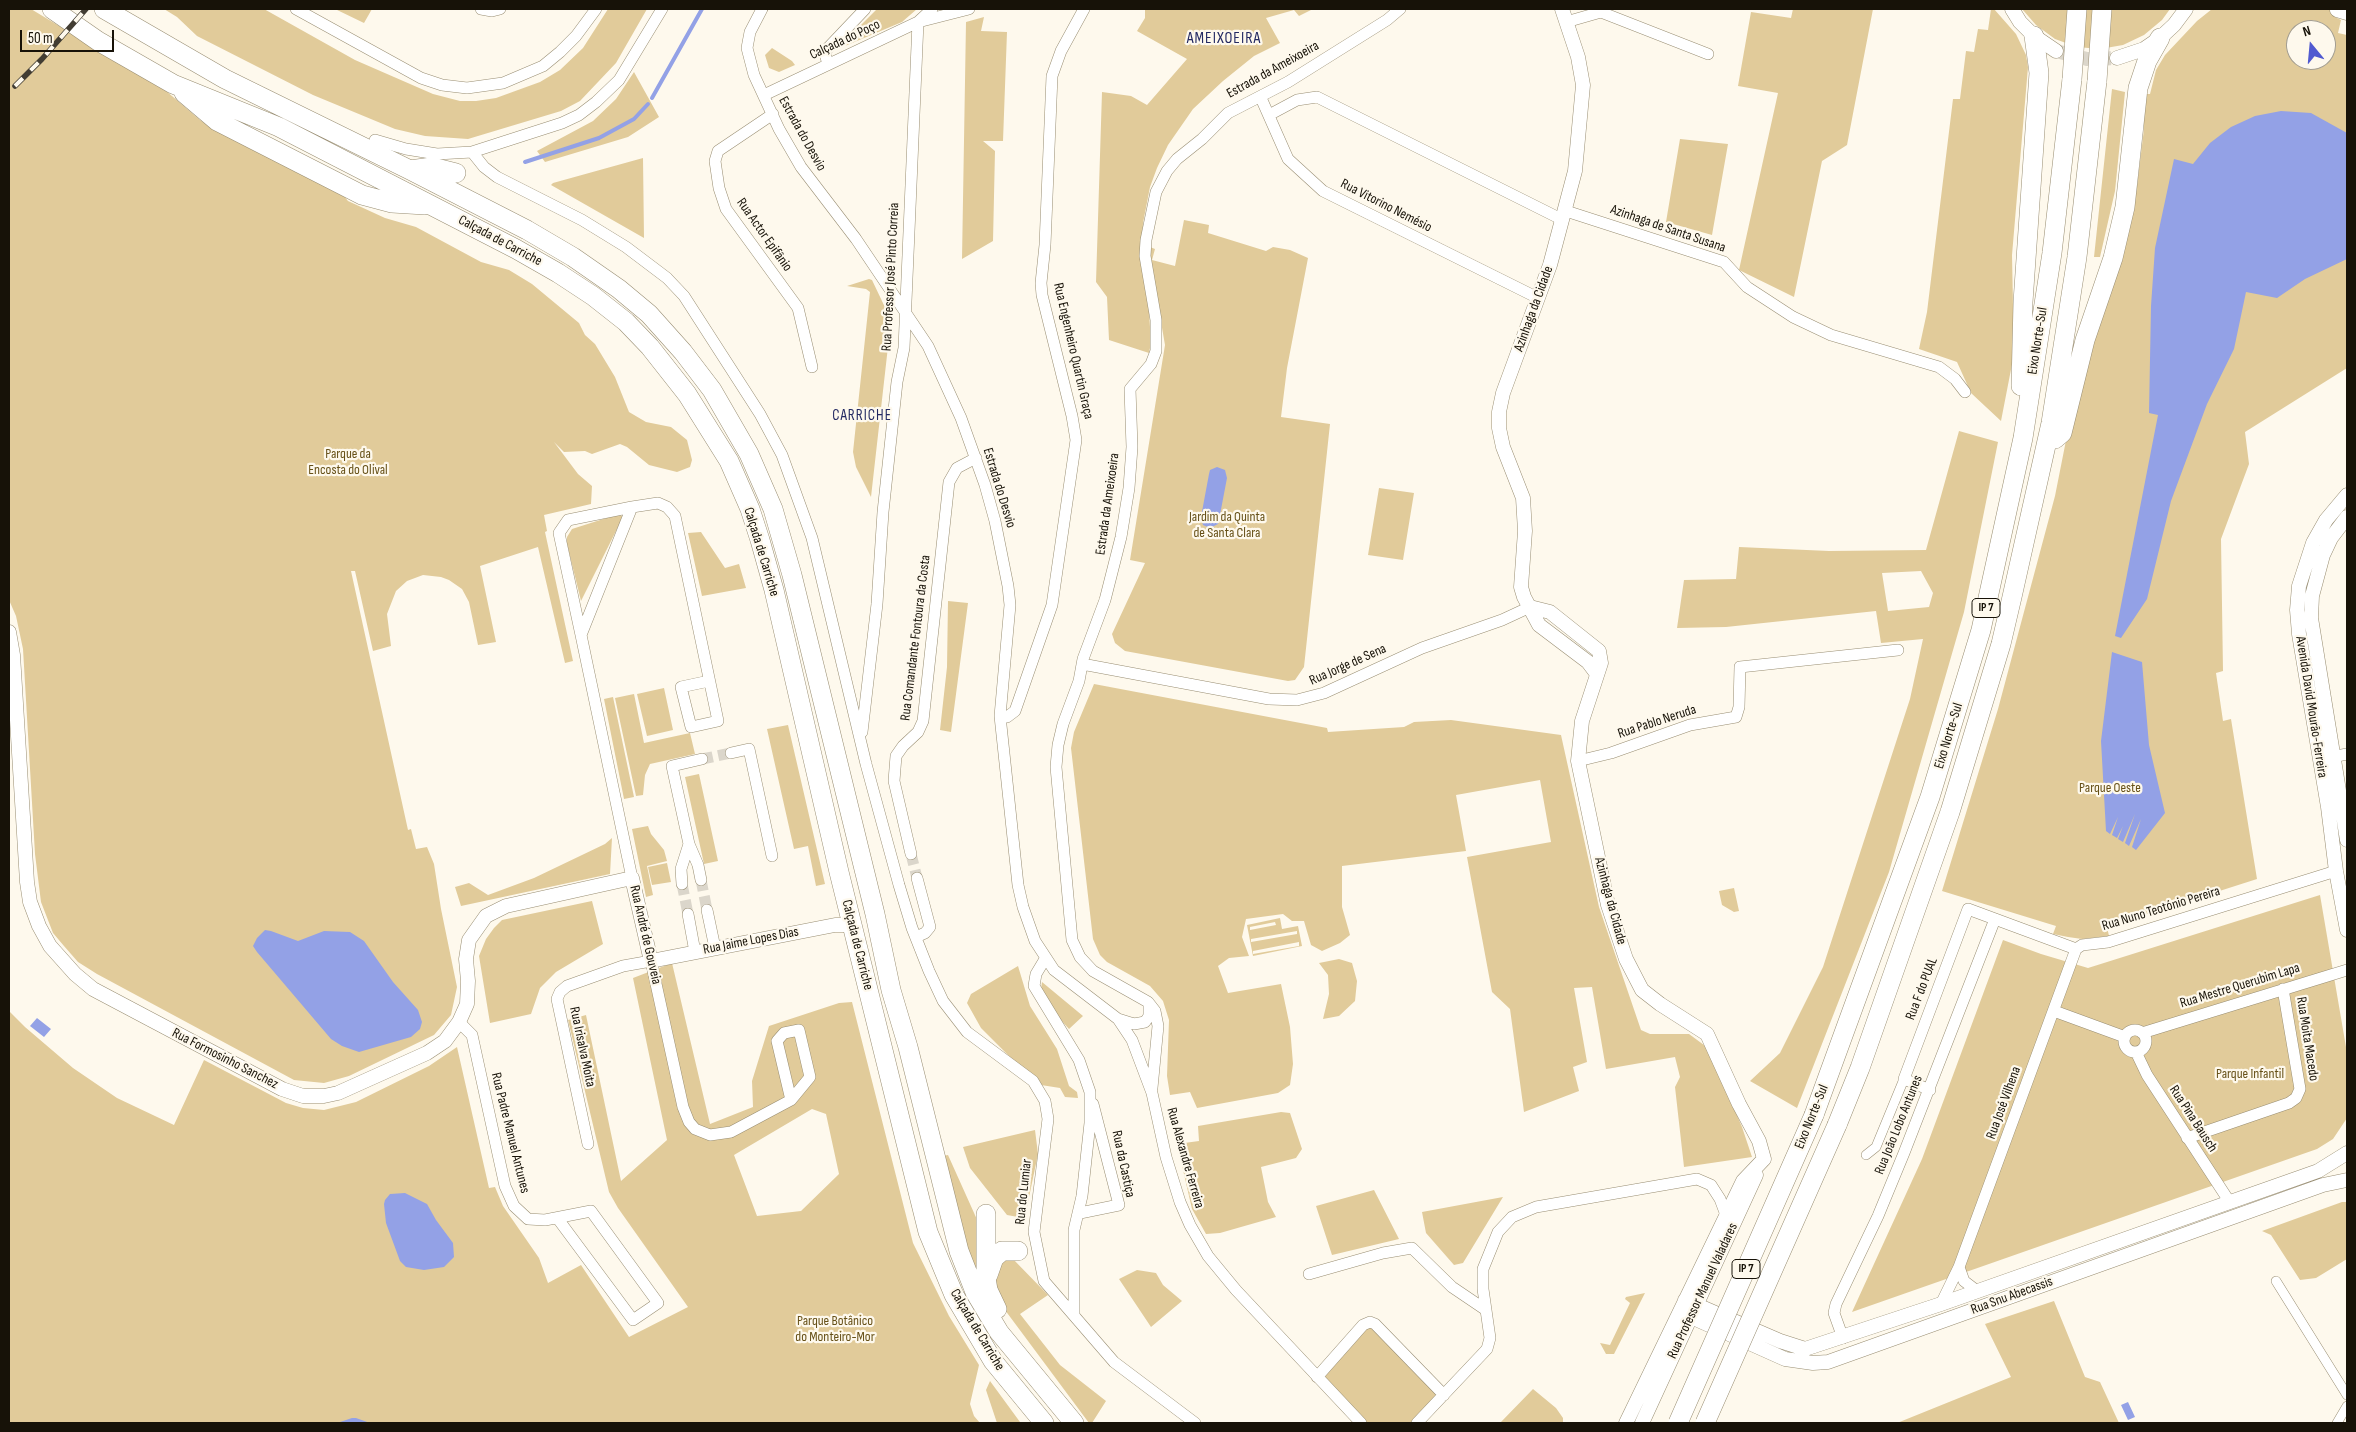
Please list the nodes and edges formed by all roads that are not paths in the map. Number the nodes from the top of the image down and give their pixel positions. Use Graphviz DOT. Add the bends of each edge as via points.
graph roads {
  1 [pos="52,9"];
  2 [pos="104,9"];
  3 [pos="296,9"];
  4 [pos="481,9"];
  5 [pos="500,9"];
  6 [pos="596,9"];
  7 [pos="662,9"];
  8 [pos="762,9"];
  9 [pos="865,9"];
  10 [pos="932,9"];
  11 [pos="970,9"];
  12 [pos="1084,9"];
  13 [pos="1400,9"];
  14 [pos="2012,9"];
  15 [pos="2077,9"];
  16 [pos="2102,9"];
  17 [pos="2186,9"];
  18 [pos="1597,10"];
  19 [pos="1564,15"];
  20 [pos="918,22"];
  21 [pos="2034,36"];
  22 [pos="2160,38"];
  23 [pos="2056,51"];
  24 [pos="1708,54"];
  25 [pos="2117,58"];
  26 [pos="828,64"];
  27 [pos="173,84"];
  28 [pos="764,95"];
  29 [pos="1261,98"];
  30 [pos="282,107"];
  31 [pos="773,114"];
  32 [pos="1268,115"];
  33 [pos="375,140"];
  34 [pos="472,152"];
  35 [pos="410,170"];
  36 [pos="456,173"];
  37 [pos="382,180"];
  38 [pos="337,182"];
  39 [pos="442,210"];
  40 [pos="1564,215"];
  41 [pos="1538,298"];
  42 [pos="905,310"];
  43 [pos="812,367"];
  44 [pos="1964,392"];
  45 [pos="2047,447"];
  46 [pos="2019,455"];
  47 [pos="976,458"];
  48 [pos="2347,495"];
  49 [pos="632,507"];
  50 [pos="2347,516"];
  51 [pos="1530,607"];
  52 [pos="9,632"];
  53 [pos="581,635"];
  54 [pos="1898,650"];
  55 [pos="1082,664"];
  56 [pos="710,681"];
  57 [pos="1000,716"];
  58 [pos="861,741"];
  59 [pos="731,753"];
  60 [pos="2334,756"];
  61 [pos="702,760"];
  62 [pos="1578,761"];
  63 [pos="2347,840"];
  64 [pos="689,844"];
  65 [pos="911,854"];
  66 [pos="772,856"];
  67 [pos="2336,871"];
  68 [pos="632,878"];
  69 [pos="916,878"];
  70 [pos="701,880"];
  71 [pos="682,884"];
  72 [pos="707,910"];
  73 [pos="688,914"];
  74 [pos="1995,919"];
  75 [pos="852,925"];
  76 [pos="2347,930"];
  77 [pos="916,937"];
  78 [pos="715,948"];
  79 [pos="2076,949"];
  80 [pos="695,952"];
  81 [pos="1045,959"];
  82 [pos="651,961"];
  83 [pos="2347,970"];
  84 [pos="2283,989"];
  85 [pos="891,990"];
  86 [pos="1148,1002"];
  87 [pos="1101,1006"];
  88 [pos="2054,1011"];
  89 [pos="1118,1020"];
  90 [pos="460,1022"];
  91 [pos="2142,1033"];
  92 [pos="2125,1037"];
  93 [pos="2136,1052"];
  94 [pos="1904,1079"];
  95 [pos="1930,1090"];
  96 [pos="1090,1092"];
  97 [pos="1152,1093"];
  98 [pos="791,1100"];
  99 [pos="2187,1138"];
  100 [pos="588,1144"];
  101 [pos="2347,1153"];
  102 [pos="1866,1155"];
  103 [pos="1764,1159"];
  104 [pos="2347,1180"];
  105 [pos="2229,1201"];
  106 [pos="986,1214"];
  107 [pos="1080,1214"];
  108 [pos="1726,1215"];
  109 [pos="558,1219"];
  110 [pos="1018,1251"];
  111 [pos="1959,1267"];
  112 [pos="1309,1274"];
  113 [pos="986,1278"];
  114 [pos="2276,1281"];
  115 [pos="1977,1291"];
  116 [pos="1941,1304"];
  117 [pos="1688,1308"];
  118 [pos="1486,1310"];
  119 [pos="1074,1315"];
  120 [pos="1843,1338"];
  121 [pos="1030,1369"];
  122 [pos="1317,1377"];
  123 [pos="1444,1395"];
  124 [pos="2347,1395"];
  125 [pos="2347,1406"];
  126 [pos="1044,1423"];
  127 [pos="1074,1423"];
  128 [pos="1195,1423"];
  129 [pos="1361,1423"];
  130 [pos="1417,1423"];
  131 [pos="1626,1423"];
  132 [pos="1642,1423"];
  133 [pos="1678,1423"];
  134 [pos="1705,1423"];
  135 [pos="2337,1423"];
  1 -- 27 [label="highway, Calçada de Carriche" via="98,41"];
  2 -- 30 [label="highway, Calçada de Carriche" via="212,72"];
  3 -- 6 [label="street" via="421,78 467,88 503,83 543,66 576,36"];
  4 -- 5 [label="street"];
  7 -- 34 [label="street" via="619,80 579,115"];
  8 -- 28 [label="street, Estrada do Desvio" via="750,32 747,48"];
  9 -- 26 [label="street" via="828,48 825,54"];
  10 -- 20 [label="street"];
  11 -- 20 [label="street, Calçada do Poço"];
  12 -- 57 [label="street, Rua Engenheiro Quartin Graça" via="1060,51 1052,76 1041,283 1076,440 1052,605 1015,711 1007,717"];
  13 -- 29 [label="street, Estrada da Ameixoeira"];
  14 -- 21 [label="street"];
  15 -- 46 [label="highway, Eixo Norte-Sul / IP 7, bridge" via="2052,253"];
  16 -- 45 [label="highway, Eixo Norte-Sul / IP 7, bridge" via="2077,257"];
  17 -- 22 [label="street"];
  18 -- 19 [label="street"];
  18 -- 24 [label="street"];
  19 -- 40 [label="street, Azinhaga da Cidade" via="1578,57 1583,85 1575,171"];
  20 -- 26 [label="street, Calçada do Poço"];
  20 -- 42 [label="street, Rua Professor José Pinto Correia"];
  21 -- 23 [label="street"];
  21 -- 46 [label="highway" via="2039,73 2023,302"];
  22 -- 25 [label="street" via="2144,49"];
  22 -- 45 [label="highway" via="2147,60 2138,88 2125,207 2113,258 2084,340 2062,433"];
  26 -- 28 [label="street, Calçada do Poço"];
  27 -- 37 [label="highway, Calçada de Carriche" via="279,127"];
  27 -- 38 [label="highway" via="217,121"];
  28 -- 31 [label="street, Estrada do Desvio"];
  29 -- 32 [label="street, Rua Vitorino Nemésio"];
  29 -- 55 [label="street, Estrada da Ameixoeira" via="1228,113 1177,159 1159,183 1145,248 1156,320 1155,355 1130,389 1132,447 1121,537 1107,592"];
  30 -- 33 [label="highway"];
  30 -- 35 [label="highway, Calçada de Carriche"];
  31 -- 42 [label="street, Estrada do Desvio" via="800,167 856,239"];
  31 -- 43 [label="street, Rua Actor Epifânio" via="718,151 715,161 719,188 726,209 798,308"];
  32 -- 40 [label="street, Azinhaga de Santa Susana" via="1297,100 1317,97"];
  32 -- 41 [label="street, Rua Vitorino Nemésio" via="1288,159 1322,191"];
  33 -- 34 [label="street" via="406,150 437,154"];
  34 -- 58 [label="street" via="497,177 582,220 651,264 684,296 760,414 782,455 812,538"];
  35 -- 36 [label="highway" via="432,167"];
  35 -- 37 [label="highway"];
  35 -- 85 [label="highway, Calçada de Carriche" via="534,234 619,289 648,314 683,352 712,390 752,462 773,509 871,896"];
  37 -- 38 [label="highway" via="361,186"];
  37 -- 39 [label="highway, Calçada de Carriche"];
  38 -- 39 [label="highway" via="371,198"];
  39 -- 75 [label="highway, Calçada de Carriche" via="558,273 626,322 687,394 728,461 750,509 774,590"];
  40 -- 41 [label="street, Azinhaga da Cidade"];
  40 -- 44 [label="street, Azinhaga de Santa Susana" via="1724,262 1747,287 1793,317 1831,335 1939,366 1955,379"];
  41 -- 51 [label="street, Azinhaga da Cidade" via="1499,412 1503,446 1523,498 1526,531 1521,587"];
  42 -- 47 [label="street, Estrada do Desvio" via="928,346"];
  42 -- 58 [label="street, Rua Professor José Pinto Correia" via="904,348 897,382"];
  45 -- 134 [label="highway, Eixo Norte-Sul / IP 7, bridge" via="2001,644 1950,812 1860,1068"];
  46 -- 133 [label="highway, Eixo Norte-Sul / IP 7, bridge" via="1981,630 1935,781 1814,1115"];
  47 -- 57 [label="street, Estrada do Desvio" via="995,521 1008,586 1009,614"];
  47 -- 65 [label="street, Rua Comandante Fontoura da Costa" via="957,468 949,482 923,720 918,732 896,756 894,781"];
  48 -- 60 [label="street, Avenida David Mourão-Ferreira" via="2326,520 2313,543 2299,586 2297,610 2299,634"];
  49 -- 53 [label="street"];
  49 -- 53 [label="street, Rua André de Gouveia" via="568,520 558,532"];
  49 -- 56 [label="street, Rua André de Gouveia" via="658,503 667,506 675,516"];
  50 -- 60 [label="street, Avenida David Mourão-Ferreira" via="2322,555 2312,596 2311,618"];
  51 -- 55 [label="street, Rua Jorge de Sena" via="1422,648 1324,693 1297,700 1278,700"];
  51 -- 62 [label="street, Azinhaga da Cidade" via="1539,625 1595,667 1582,720"];
  52 -- 90 [label="street, Rua Formosinho Sanchez" via="30,902 50,946 75,974 93,989 152,1022 282,1089 303,1096 338,1093 381,1074 436,1047"];
  53 -- 68 [label="street, Rua André de Gouveia"];
  54 -- 62 [label="street, Rua Pablo Neruda" via="1740,667 1736,717 1690,725"];
  55 -- 86 [label="street, Estrada da Ameixoeira" via="1060,735 1056,767 1072,940 1080,957 1093,971"];
  57 -- 81 [label="street, Estrada do Desvio" via="1022,907"];
  58 -- 77 [label="street"];
  59 -- 66 [label="street" via="749,749"];
  60 -- 63 [label="street, Avenida David Mourão-Ferreira"];
  60 -- 67 [label="street, Avenida David Mourão-Ferreira"];
  61 -- 64 [label="street" via="672,766"];
  62 -- 103 [label="street, Azinhaga da Cidade" via="1608,905 1626,959 1642,990 1707,1034 1759,1141"];
  64 -- 70 [label="street"];
  64 -- 71 [label="street" via="681,869"];
  67 -- 76 [label="street, Avenida David Mourão-Ferreira"];
  67 -- 79 [label="street, Rua Nuno Teotónio Pereira"];
  68 -- 82 [label="street, Rua André de Gouveia"];
  68 -- 90 [label="street, Rua Formosinho Sanchez" via="506,906 486,916 469,940 467,1004"];
  69 -- 77 [label="street" via="930,927"];
  72 -- 78 [label="street"];
  73 -- 80 [label="street"];
  74 -- 79 [label="street"];
  74 -- 94 [label="street, Rua F do PUAL" via="1968,909"];
  74 -- 95 [label="street, Rua João Lobo Antunes"];
  75 -- 78 [label="street, Rua Jaime Lopes Dias" via="835,925"];
  75 -- 85 [label="highway" via="870,930"];
  75 -- 126 [label="highway, Calçada de Carriche" via="918,1194 940,1264 954,1295 993,1361"];
  77 -- 119 [label="street, Rua do Lumiar" via="943,1000 967,1032 1033,1081 1045,1101 1048,1119 1034,1232 1044,1281"];
  78 -- 80 [label="street, Rua Jaime Lopes Dias"];
  79 -- 88 [label="street, Rua José Vilhena"];
  80 -- 82 [label="street, Rua Jaime Lopes Dias"];
  81 -- 87 [label="street, Estrada do Desvio" via="1070,984"];
  81 -- 96 [label="street, Rua da Castiça" via="1036,974 1034,986 1079,1060"];
  82 -- 98 [label="street, Rua André de Gouveia" via="683,1108 695,1128 710,1136 731,1132"];
  82 -- 100 [label="street, Rua Irisalva Moita" via="598,974 567,986 558,995"];
  83 -- 84 [label="street, Rua Mestre Querubim Lapa"];
  84 -- 91 [label="street, Rua Mestre Querubim Lapa"];
  84 -- 99 [label="street, Rua Moita Macedo" via="2300,1089 2296,1098"];
  85 -- 121 [label="highway, Calçada de Carriche" via="959,1251 975,1292 999,1332"];
  86 -- 89 [label="street" via="1149,1016 1144,1022 1134,1024"];
  86 -- 97 [label="street" via="1156,1011 1158,1026"];
  87 -- 89 [label="street, Rua Alexandre Ferreira"];
  88 -- 92 [label="street"];
  88 -- 111 [label="street, Rua José Vilhena"];
  89 -- 97 [label="street, Rua Alexandre Ferreira" via="1132,1040"];
  90 -- 109 [label="street, Rua Padre Manuel Antunes" via="472,1035 510,1200 528,1219"];
  91 -- 92 [label="street" via="2132,1031"];
  91 -- 93 [label="street" via="2144,1046"];
  92 -- 93 [label="street" via="2126,1048"];
  93 -- 99 [label="street, Rua Pina Bausch"];
  94 -- 95 [label="street"];
  94 -- 102 [label="street, Rua F do PUAL" via="1876,1147"];
  95 -- 120 [label="street, Rua João Lobo Antunes" via="1878,1216 1836,1304 1834,1313"];
  96 -- 107 [label="street, Rua da Castiça" via="1090,1123"];
  96 -- 107 [label="street, Rua da Castiça" via="1119,1206"];
  97 -- 122 [label="street, Rua Alexandre Ferreira" via="1180,1202 1208,1256"];
  98 -- 98 [label="street, Rua André de Gouveia" via="777,1041 784,1033 799,1030 810,1077"];
  99 -- 105 [label="street, Rua Pina Bausch"];
  101 -- 105 [label="street, Rua Snu Abecassis" via="2318,1171"];
  103 -- 108 [label="street, Rua Professor Manuel Valadares" via="1743,1181"];
  103 -- 117 [label="street, Rua Professor Manuel Valadares"];
  104 -- 117 [label="street, Rua Snu Abecassis" via="2313,1188 1828,1362 1785,1359"];
  105 -- 115 [label="street, Rua Snu Abecassis"];
  106 -- 113 [label="highway"];
  107 -- 119 [label="street, Rua da Castiça" via="1074,1230"];
  108 -- 117 [label="street, Rua Professor Manuel Valadares"];
  108 -- 118 [label="street" via="1711,1185 1696,1179 1526,1210 1504,1224 1485,1261 1482,1279"];
  109 -- 109 [label="street, Rua Padre Manuel Antunes" via="633,1320 658,1303 591,1211"];
  110 -- 113 [label="highway" via="1002,1251 994,1258"];
  111 -- 115 [label="street" via="1964,1281"];
  111 -- 116 [label="street, Rua José Vilhena"];
  112 -- 118 [label="street" via="1383,1252 1412,1248 1452,1287"];
  113 -- 121 [label="highway" via="993,1302"];
  114 -- 124 [label="street"];
  115 -- 116 [label="street, Rua Snu Abecassis"];
  116 -- 120 [label="street, Rua Snu Abecassis"];
  117 -- 120 [label="street, Rua Snu Abecassis" via="1805,1349"];
  117 -- 131 [label="street, Rua Professor Manuel Valadares"];
  117 -- 132 [label="street, Rua Professor Manuel Valadares"];
  118 -- 123 [label="street" via="1490,1338 1487,1349"];
  119 -- 128 [label="street, Rua do Lumiar" via="1114,1362"];
  121 -- 127 [label="highway, Calçada de Carriche"];
  122 -- 123 [label="street" via="1363,1325 1370,1322"];
  122 -- 129 [label="street, Rua Alexandre Ferreira"];
  123 -- 130 [label="street"];
  125 -- 135 [label="street"];
}
